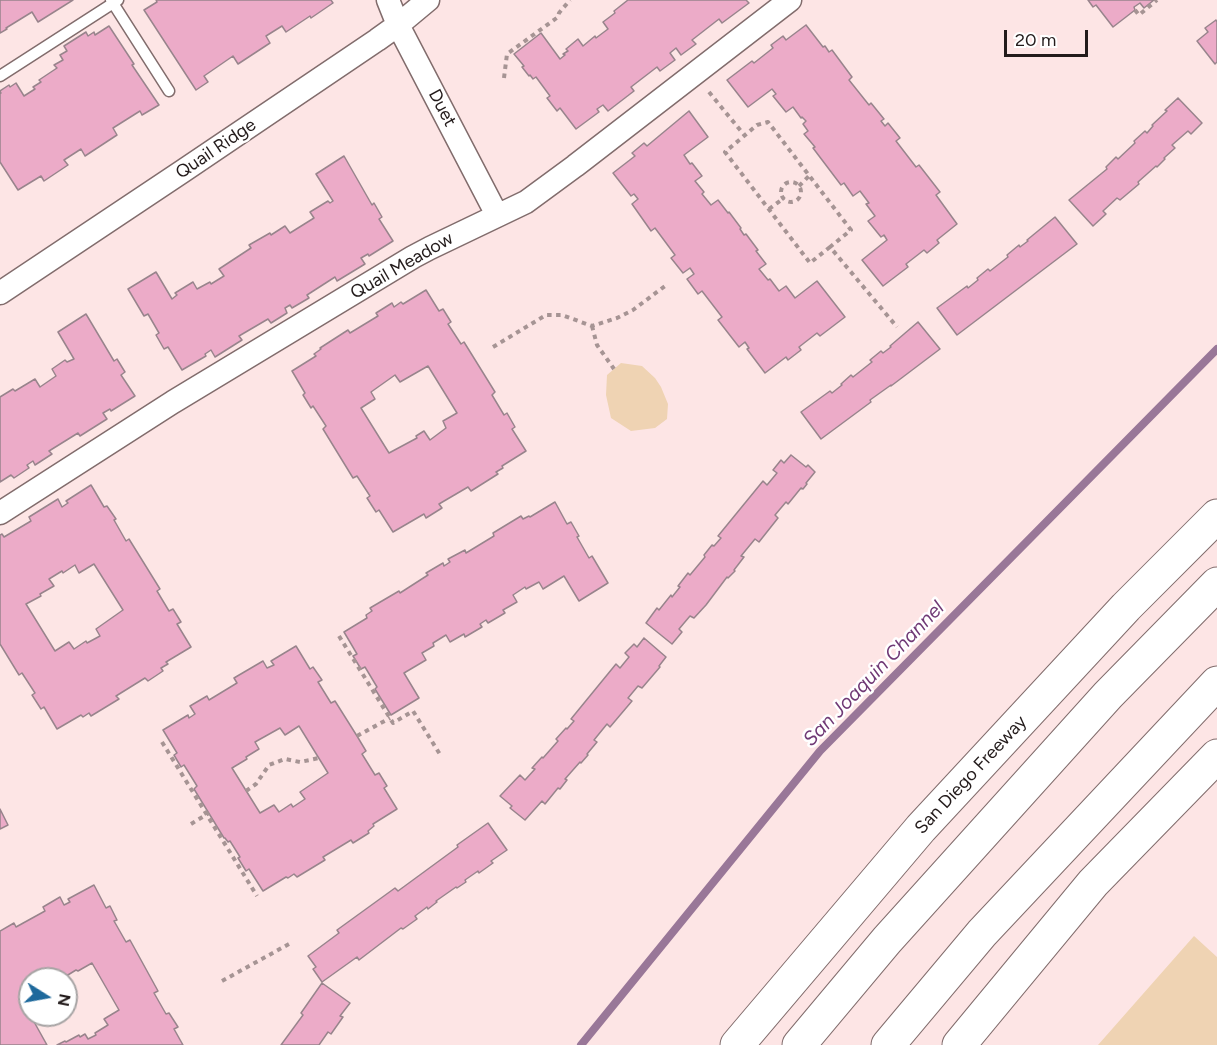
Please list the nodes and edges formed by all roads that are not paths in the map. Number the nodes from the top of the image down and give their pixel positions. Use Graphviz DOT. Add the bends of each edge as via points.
graph roads {
  1 [pos="388,0"];
  2 [pos="428,0"];
  3 [pos="790,0"];
  4 [pos="114,1"];
  5 [pos="398,25"];
  6 [pos="0,76"];
  7 [pos="169,91"];
  8 [pos="497,215"];
  9 [pos="0,293"];
  10 [pos="0,513"];
  11 [pos="1217,516"];
  12 [pos="1217,584"];
  13 [pos="1217,683"];
  14 [pos="1217,756"];
  15 [pos="737,1045"];
  16 [pos="799,1045"];
  17 [pos="888,1045"];
  18 [pos="959,1045"];
  1 -- 5 [label="street, Duet"];
  2 -- 5 [label="street, Quail Ridge"];
  3 -- 8 [label="street, Quail Meadow" via="574,166 526,201"];
  4 -- 6 [label="lane"];
  4 -- 7 [label="lane"];
  5 -- 8 [label="street, Duet"];
  5 -- 9 [label="street, Quail Ridge"];
  8 -- 10 [label="street, Quail Meadow" via="403,263"];
  11 -- 15 [label="highway, San Diego Freeway" via="1126,607 921,828"];
  12 -- 16 [label="highway" via="1108,694 887,940"];
  13 -- 17 [label="highway" via="982,933"];
  14 -- 18 [label="highway" via="1093,883"];
}
